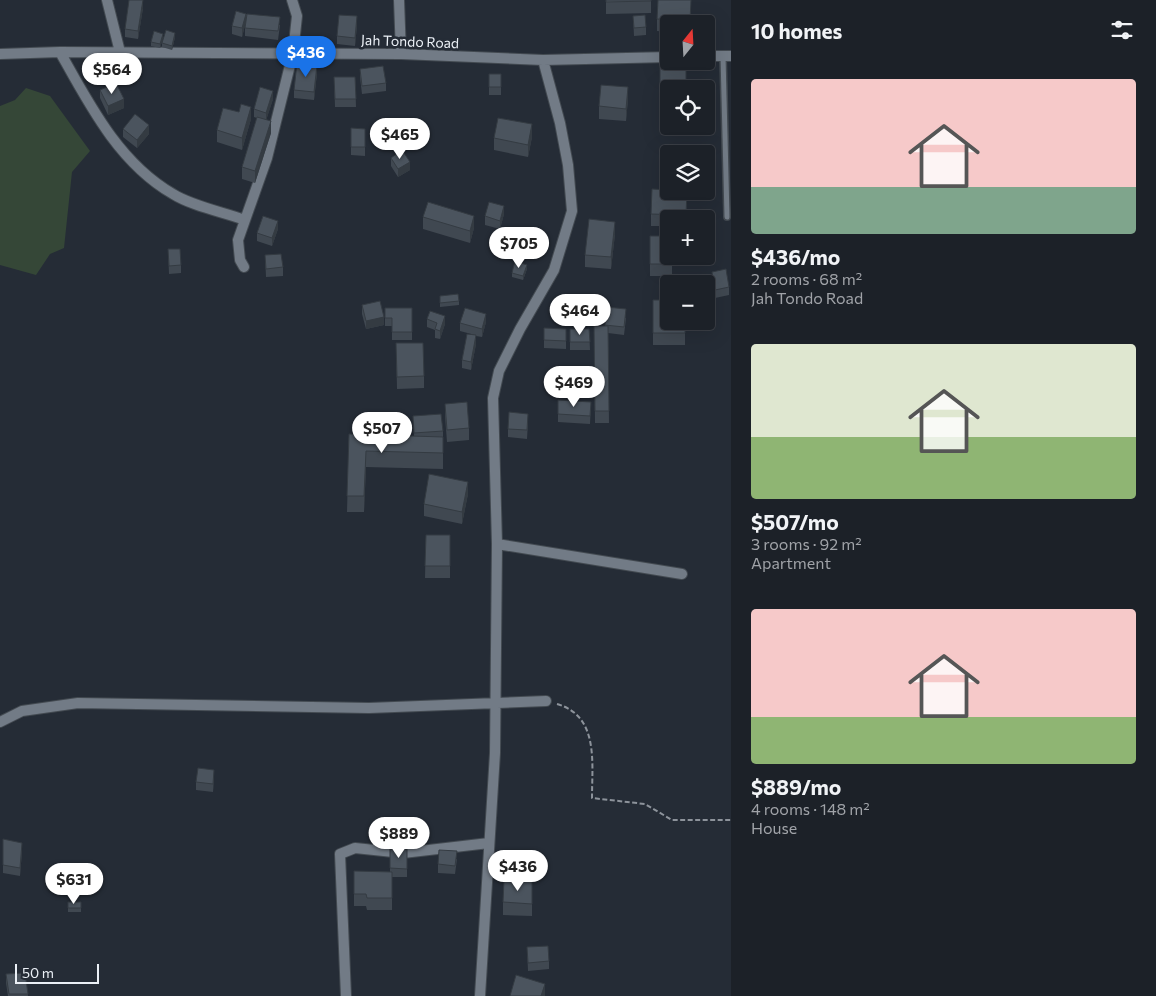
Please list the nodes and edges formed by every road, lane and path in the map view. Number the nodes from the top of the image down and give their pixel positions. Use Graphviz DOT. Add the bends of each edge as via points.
graph roads {
  1 [pos="107,0"];
  2 [pos="292,0"];
  3 [pos="399,0"];
  4 [pos="60,52"];
  5 [pos="120,52"];
  6 [pos="293,53"];
  7 [pos="0,54"];
  8 [pos="401,54"];
  9 [pos="727,56"];
  10 [pos="660,57"];
  11 [pos="543,60"];
  12 [pos="727,218"];
  13 [pos="245,220"];
  14 [pos="244,267"];
  15 [pos="497,544"];
  16 [pos="682,574"];
  17 [pos="546,701"];
  18 [pos="495,702"];
  19 [pos="0,722"];
  20 [pos="731,820"];
  21 [pos="489,843"];
  22 [pos="346,996"];
  23 [pos="480,996"];
  1 -- 5 [label="street"];
  2 -- 6 [label="street" via="297,16"];
  3 -- 8 [label="street"];
  4 -- 5 [label="street, Jah Tondo Road"];
  4 -- 7 [label="street, Jah Tondo Road"];
  4 -- 13 [label="street" via="92,110 137,168 174,195"];
  5 -- 6 [label="street, Jah Tondo Road"];
  6 -- 8 [label="street, Jah Tondo Road"];
  6 -- 13 [label="street" via="268,158"];
  8 -- 11 [label="street, Jah Tondo Road"];
  9 -- 12 [label="lane"];
  10 -- 11 [label="street, Jah Tondo Road"];
  11 -- 15 [label="street" via="560,123 572,211 554,270 499,371 494,398"];
  13 -- 14 [label="street" via="238,240"];
  15 -- 16 [label="street"];
  15 -- 18 [label="street"];
  17 -- 18 [label="street"];
  17 -- 20 [label="path" via="570,708 586,724 592,752 592,798 645,804 672,820"];
  18 -- 19 [label="street" via="369,708 78,703 22,711"];
  18 -- 21 [label="street"];
  21 -- 22 [label="street" via="403,853 355,848 340,854"];
  21 -- 23 [label="street"];
}
